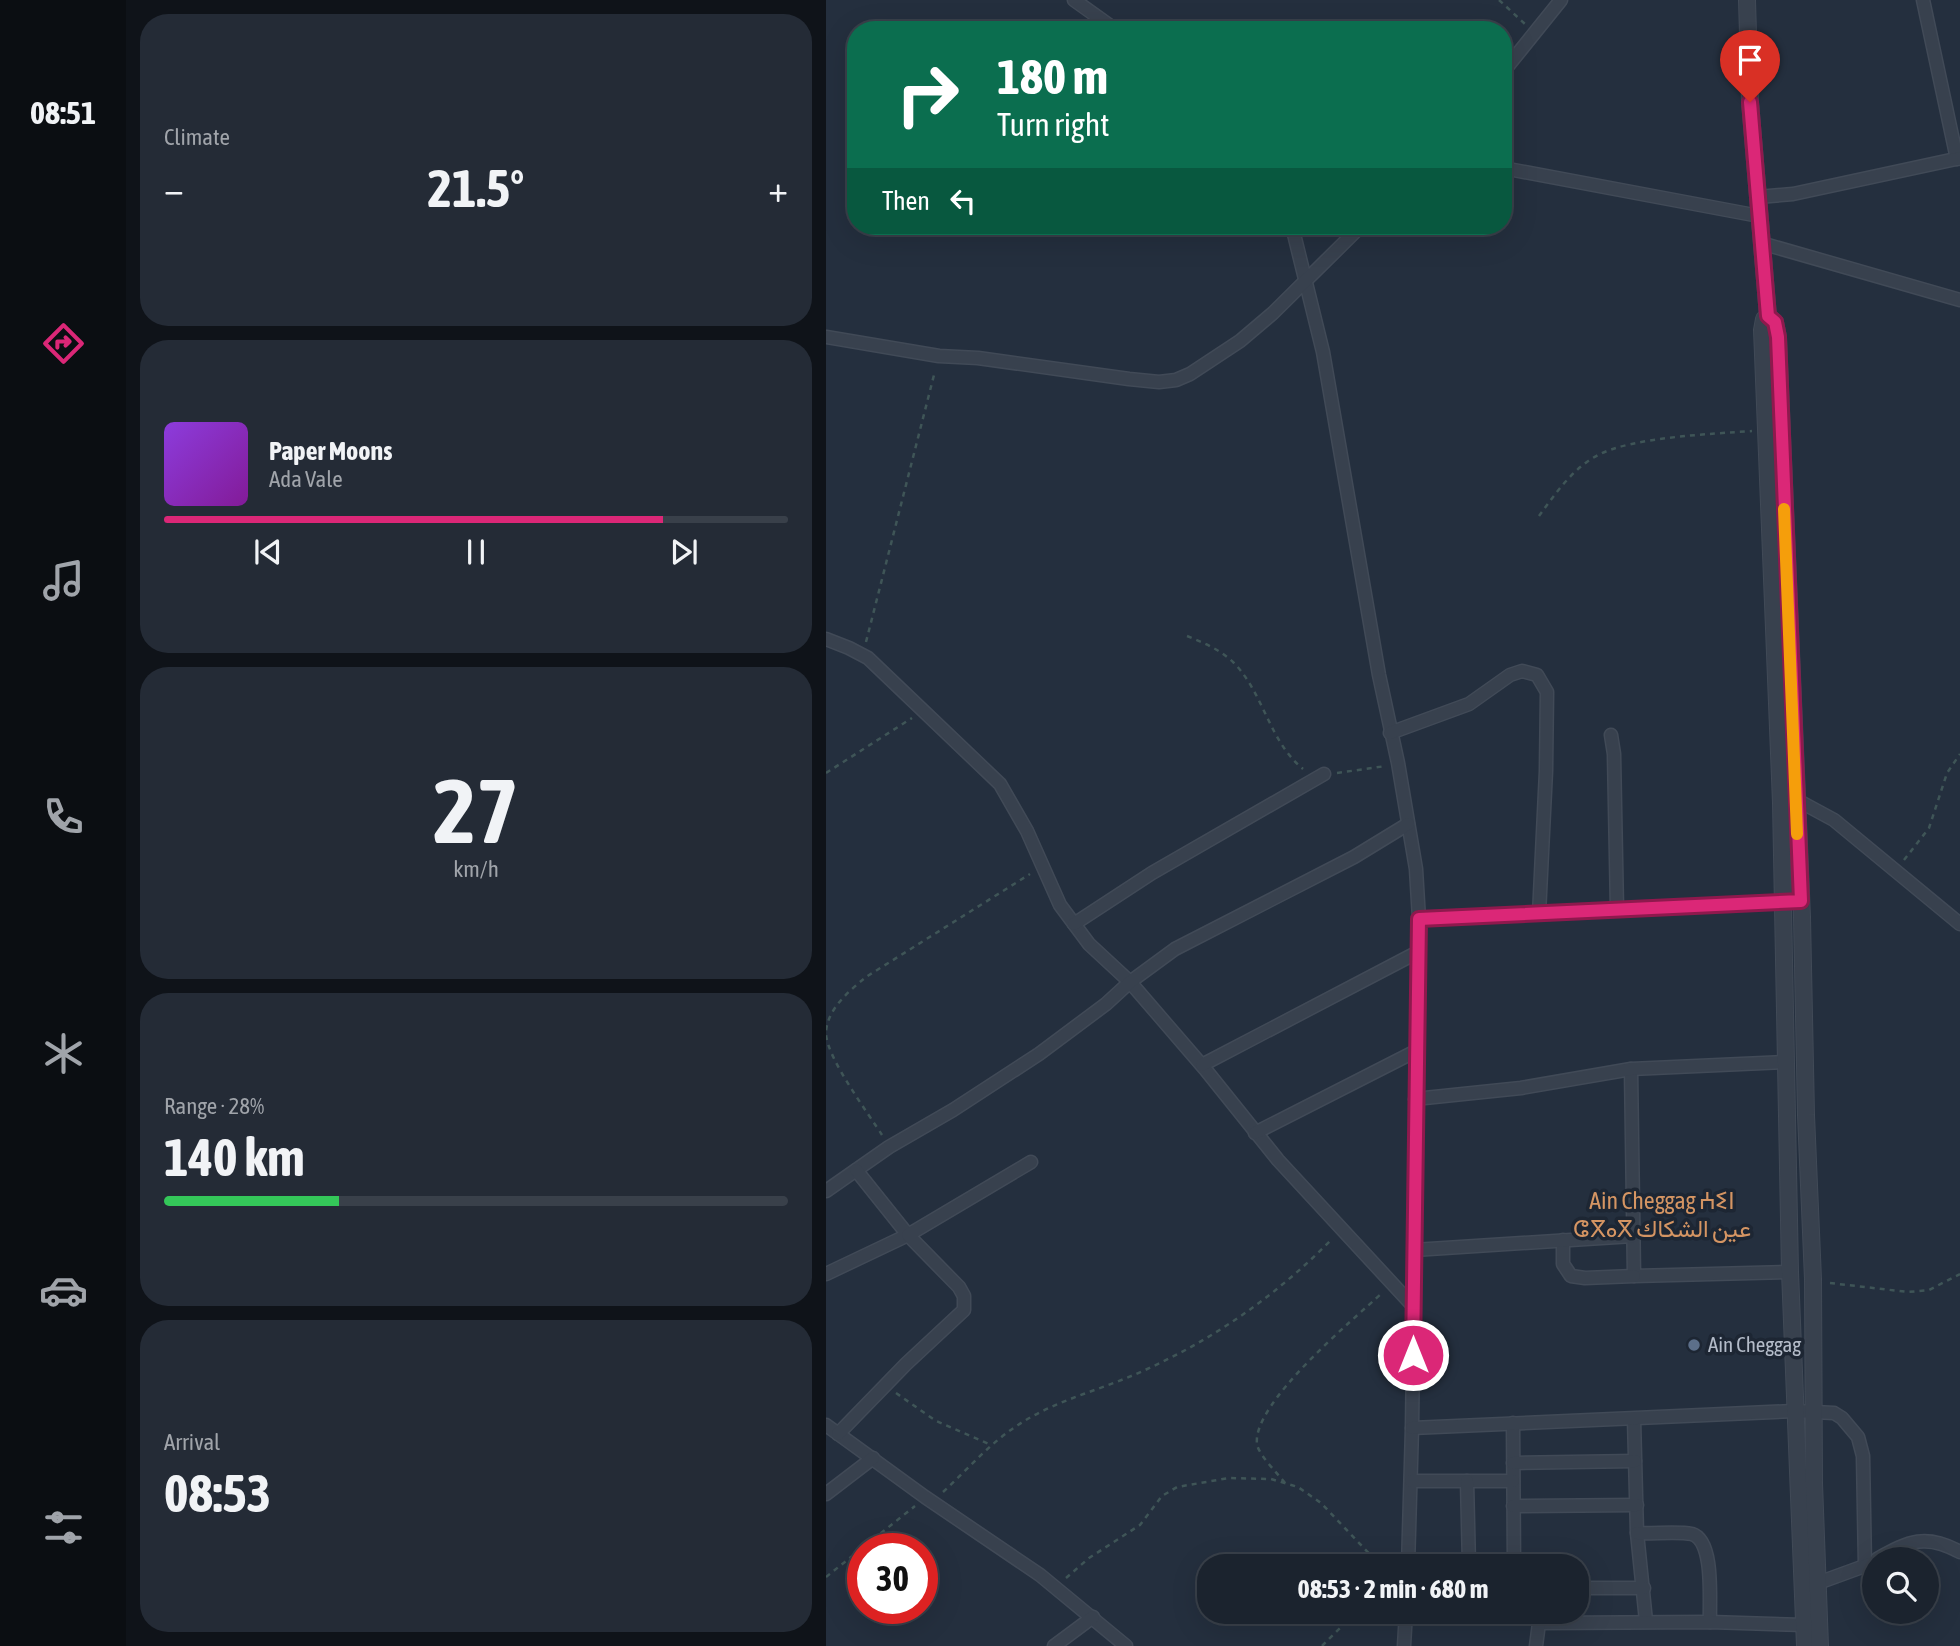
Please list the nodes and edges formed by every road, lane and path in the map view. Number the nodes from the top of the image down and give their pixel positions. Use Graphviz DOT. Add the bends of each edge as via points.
graph roads {
  1 [pos="1074,0"];
  2 [pos="1499,0"];
  3 [pos="1561,0"];
  4 [pos="1747,0"];
  5 [pos="1923,0"];
  6 [pos="1103,21"];
  7 [pos="1534,32"];
  8 [pos="1512,60"];
  9 [pos="1959,159"];
  10 [pos="1512,170"];
  11 [pos="1758,197"];
  12 [pos="1759,216"];
  13 [pos="1294,235"];
  14 [pos="1351,235"];
  15 [pos="1760,243"];
  16 [pos="1306,281"];
  17 [pos="1960,300"];
  18 [pos="1768,316"];
  19 [pos="826,337"];
  20 [pos="939,356"];
  21 [pos="1764,430"];
  22 [pos="1539,516"];
  23 [pos="1187,636"];
  24 [pos="826,639"];
  25 [pos="863,656"];
  26 [pos="922,710"];
  27 [pos="1390,733"];
  28 [pos="1611,735"];
  29 [pos="1960,754"];
  30 [pos="1954,762"];
  31 [pos="1398,763"];
  32 [pos="1960,766"];
  33 [pos="826,773"];
  34 [pos="1324,774"];
  35 [pos="1797,800"];
  36 [pos="1408,824"];
  37 [pos="1043,866"];
  38 [pos="1895,870"];
  39 [pos="1783,900"];
  40 [pos="1801,901"];
  41 [pos="1616,910"];
  42 [pos="1539,914"];
  43 [pos="1419,919"];
  44 [pos="1960,923"];
  45 [pos="1074,924"];
  46 [pos="1418,952"];
  47 [pos="1130,982"];
  48 [pos="1416,1051"];
  49 [pos="1786,1062"];
  50 [pos="1202,1065"];
  51 [pos="1631,1069"];
  52 [pos="1415,1099"];
  53 [pos="1255,1133"];
  54 [pos="889,1147"];
  55 [pos="1031,1162"];
  56 [pos="856,1170"];
  57 [pos="826,1191"];
  58 [pos="1343,1228"];
  59 [pos="908,1235"];
  60 [pos="1633,1236"];
  61 [pos="1563,1240"];
  62 [pos="1413,1250"];
  63 [pos="1790,1272"];
  64 [pos="826,1274"];
  65 [pos="1960,1274"];
  66 [pos="1634,1276"];
  67 [pos="1813,1279"];
  68 [pos="1392,1283"];
  69 [pos="1413,1306"];
  70 [pos="885,1385"];
  71 [pos="1794,1411"];
  72 [pos="1813,1411"];
  73 [pos="1634,1419"];
  74 [pos="1513,1423"];
  75 [pos="826,1425"];
  76 [pos="1412,1429"];
  77 [pos="838,1434"];
  78 [pos="991,1445"];
  79 [pos="873,1458"];
  80 [pos="1635,1461"];
  81 [pos="1513,1464"];
  82 [pos="1411,1481"];
  83 [pos="1467,1481"];
  84 [pos="1513,1481"];
  85 [pos="1285,1483"];
  86 [pos="826,1494"];
  87 [pos="929,1499"];
  88 [pos="1637,1505"];
  89 [pos="1513,1506"];
  90 [pos="1637,1533"];
  91 [pos="1871,1547"];
  92 [pos="1903,1547"];
  93 [pos="1960,1552"];
  94 [pos="1370,1554"];
  95 [pos="1408,1554"];
  96 [pos="1469,1554"];
  97 [pos="1514,1554"];
  98 [pos="1862,1566"];
  99 [pos="826,1577"];
  100 [pos="1818,1583"];
  101 [pos="1056,1587"];
  102 [pos="1589,1588"];
  103 [pos="1644,1588"];
  104 [pos="1093,1617"];
  105 [pos="1589,1619"];
  106 [pos="1646,1621"];
  107 [pos="1710,1622"];
  108 [pos="1344,1624"];
  109 [pos="1406,1624"];
  110 [pos="1538,1624"];
  111 [pos="1804,1625"];
  112 [pos="1054,1646"];
  113 [pos="1126,1646"];
  114 [pos="1322,1646"];
  115 [pos="1405,1646"];
  116 [pos="1536,1646"];
  117 [pos="1805,1646"];
  118 [pos="1820,1646"];
  1 -- 6 [label="street"];
  2 -- 7 [label="path"];
  3 -- 7 [label="street"];
  4 -- 11 [label="street"];
  5 -- 9 [label="street"];
  7 -- 8 [label="street"];
  9 -- 11 [label="street" via="1793,194"];
  10 -- 12 [label="street"];
  11 -- 12 [label="street"];
  12 -- 15 [label="street"];
  13 -- 16 [label="street"];
  14 -- 16 [label="street"];
  15 -- 17 [label="street"];
  15 -- 18 [label="street"];
  16 -- 20 [label="street" via="1240,341 1176,380 1129,379"];
  16 -- 27 [label="street" via="1323,352"];
  18 -- 21 [label="street" via="1762,330"];
  18 -- 35 [label="street" via="1775,322 1778,337"];
  19 -- 20 [label="street"];
  20 -- 25 [label="path"];
  21 -- 22 [label="path" via="1681,437 1612,450 1586,463"];
  21 -- 39 [label="street"];
  23 -- 34 [label="path" via="1235,664 1286,751 1303,768"];
  24 -- 25 [label="street"];
  25 -- 26 [label="street"];
  26 -- 33 [label="path"];
  26 -- 37 [label="street" via="1000,784"];
  27 -- 31 [label="street"];
  27 -- 42 [label="street" via="1469,704 1510,675 1522,671 1538,675 1547,692"];
  28 -- 41 [label="street"];
  29 -- 30 [label="path"];
  30 -- 32 [label="path"];
  30 -- 38 [label="path" via="1929,828"];
  31 -- 34 [label="path"];
  31 -- 36 [label="street"];
  34 -- 45 [label="street" via="1152,873"];
  35 -- 38 [label="street" via="1834,820"];
  35 -- 40 [label="street"];
  36 -- 43 [label="street"];
  36 -- 47 [label="street" via="1354,857 1175,949"];
  37 -- 45 [label="street"];
  37 -- 54 [label="path" via="866,977 831,1015 826,1035 837,1065"];
  38 -- 44 [label="street"];
  39 -- 40 [label="street"];
  39 -- 41 [label="street"];
  39 -- 49 [label="street"];
  40 -- 67 [label="street"];
  41 -- 42 [label="street"];
  42 -- 43 [label="street"];
  43 -- 46 [label="street"];
  45 -- 47 [label="street"];
  46 -- 48 [label="street"];
  46 -- 50 [label="street"];
  47 -- 50 [label="street"];
  47 -- 54 [label="street" via="1039,1055"];
  48 -- 52 [label="street"];
  48 -- 53 [label="street"];
  49 -- 51 [label="street"];
  49 -- 63 [label="street"];
  50 -- 53 [label="street"];
  51 -- 52 [label="street" via="1521,1088"];
  51 -- 60 [label="street"];
  52 -- 62 [label="street"];
  53 -- 58 [label="street"];
  54 -- 56 [label="street"];
  55 -- 59 [label="street"];
  56 -- 57 [label="street"];
  56 -- 59 [label="street"];
  58 -- 68 [label="street"];
  58 -- 78 [label="path" via="1307,1264 1232,1323 1179,1354 1020,1424"];
  59 -- 64 [label="street"];
  59 -- 70 [label="street" via="960,1287 964,1310"];
  60 -- 61 [label="street"];
  60 -- 66 [label="street"];
  61 -- 62 [label="street"];
  61 -- 66 [label="street" via="1563,1264 1572,1276"];
  62 -- 69 [label="street"];
  63 -- 66 [label="street"];
  63 -- 71 [label="street"];
  65 -- 67 [label="path" via="1929,1290 1908,1292"];
  67 -- 72 [label="street"];
  68 -- 69 [label="street"];
  68 -- 85 [label="path" via="1304,1367 1263,1419 1256,1443"];
  69 -- 76 [label="street"];
  70 -- 77 [label="street"];
  70 -- 78 [label="path" via="936,1421"];
  71 -- 72 [label="street"];
  71 -- 73 [label="street"];
  71 -- 111 [label="street"];
  72 -- 91 [label="street" via="1834,1413 1858,1437"];
  72 -- 100 [label="street"];
  73 -- 74 [label="street"];
  73 -- 80 [label="street"];
  74 -- 76 [label="street"];
  74 -- 81 [label="street"];
  75 -- 77 [label="street"];
  76 -- 82 [label="street"];
  77 -- 79 [label="street"];
  78 -- 87 [label="path"];
  79 -- 86 [label="street"];
  79 -- 87 [label="street"];
  80 -- 81 [label="street"];
  80 -- 88 [label="street"];
  81 -- 84 [label="street"];
  82 -- 83 [label="street"];
  82 -- 95 [label="street"];
  83 -- 84 [label="street"];
  83 -- 96 [label="street"];
  84 -- 89 [label="street"];
  85 -- 94 [label="path" via="1321,1503"];
  85 -- 101 [label="path" via="1229,1478 1177,1488 1162,1496 1140,1525 1089,1558"];
  87 -- 99 [label="path"];
  87 -- 101 [label="street"];
  88 -- 89 [label="street"];
  88 -- 90 [label="street"];
  89 -- 97 [label="street"];
  90 -- 103 [label="street"];
  90 -- 107 [label="street" via="1693,1534 1704,1544"];
  92 -- 93 [label="street" via="1938,1541"];
  98 -- 100 [label="street"];
  100 -- 118 [label="street"];
  101 -- 104 [label="street"];
  102 -- 103 [label="street"];
  103 -- 106 [label="street"];
  104 -- 112 [label="street"];
  104 -- 113 [label="street"];
  105 -- 106 [label="street"];
  106 -- 107 [label="street"];
  107 -- 111 [label="street"];
  108 -- 114 [label="path"];
  109 -- 115 [label="street"];
  110 -- 116 [label="street"];
  111 -- 117 [label="street"];
}
